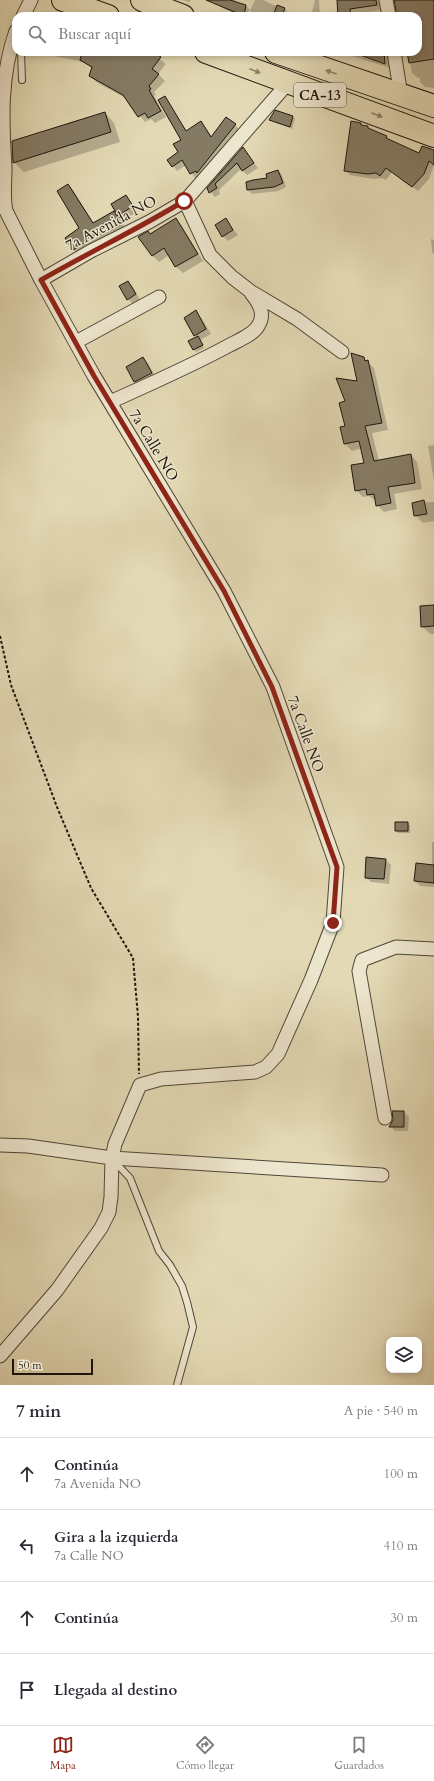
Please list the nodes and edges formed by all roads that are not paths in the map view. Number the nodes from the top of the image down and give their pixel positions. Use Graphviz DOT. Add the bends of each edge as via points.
graph roads {
  1 [pos="31,0"];
  2 [pos="63,0"];
  3 [pos="142,0"];
  4 [pos="386,0"];
  5 [pos="24,12"];
  6 [pos="97,12"];
  7 [pos="173,12"];
  8 [pos="388,12"];
  9 [pos="12,48"];
  10 [pos="21,56"];
  11 [pos="217,56"];
  12 [pos="287,56"];
  13 [pos="395,56"];
  14 [pos="22,80"];
  15 [pos="288,83"];
  16 [pos="401,96"];
  17 [pos="434,106"];
  18 [pos="434,136"];
  19 [pos="184,201"];
  20 [pos="41,280"];
  21 [pos="250,291"];
  22 [pos="159,297"];
  23 [pos="76,342"];
  24 [pos="342,352"];
  25 [pos="110,402"];
  26 [pos="434,949"];
  27 [pos="385,1118"];
  28 [pos="0,1145"];
  29 [pos="112,1158"];
  30 [pos="382,1176"];
  31 [pos="0,1356"];
  32 [pos="177,1385"];
  1 -- 5 [label="street"];
  2 -- 6 [label="highway"];
  3 -- 7 [label="highway"];
  4 -- 8 [label="street"];
  9 -- 20 [label="street, 7a Calle NO" via="2,86 4,202 6,211"];
  10 -- 14 [label="lane"];
  11 -- 15 [label="highway, CA-13, one-way"];
  16 -- 12 [label="highway, CA-13, one-way"];
  13 -- 16 [label="street"];
  15 -- 18 [label="highway, CA-13, one-way"];
  15 -- 19 [label="street, 7a Avenida NO"];
  16 -- 17 [label="highway, CA-13"];
  19 -- 20 [label="street, 7a Avenida NO"];
  19 -- 21 [label="street" via="210,255"];
  20 -- 23 [label="street, 7a Calle NO"];
  21 -- 24 [label="street" via="297,319"];
  21 -- 25 [label="street" via="259,304 262,316 258,327 184,369"];
  22 -- 23 [label="street"];
  23 -- 25 [label="street, 7a Calle NO"];
  25 -- 29 [label="street, 7a Calle NO" via="224,591 272,687 337,867 333,923 278,1054 266,1067 255,1072 161,1079 140,1085 114,1144"];
  26 -- 27 [label="street" via="396,947 362,960 359,971"];
  28 -- 29 [label="street" via="28,1146"];
  29 -- 30 [label="street"];
  29 -- 31 [label="street" via="109,1212 101,1228 57,1290"];
  29 -- 32 [label="lane" via="130,1178 159,1251 182,1286 187,1302 193,1327"];
}
